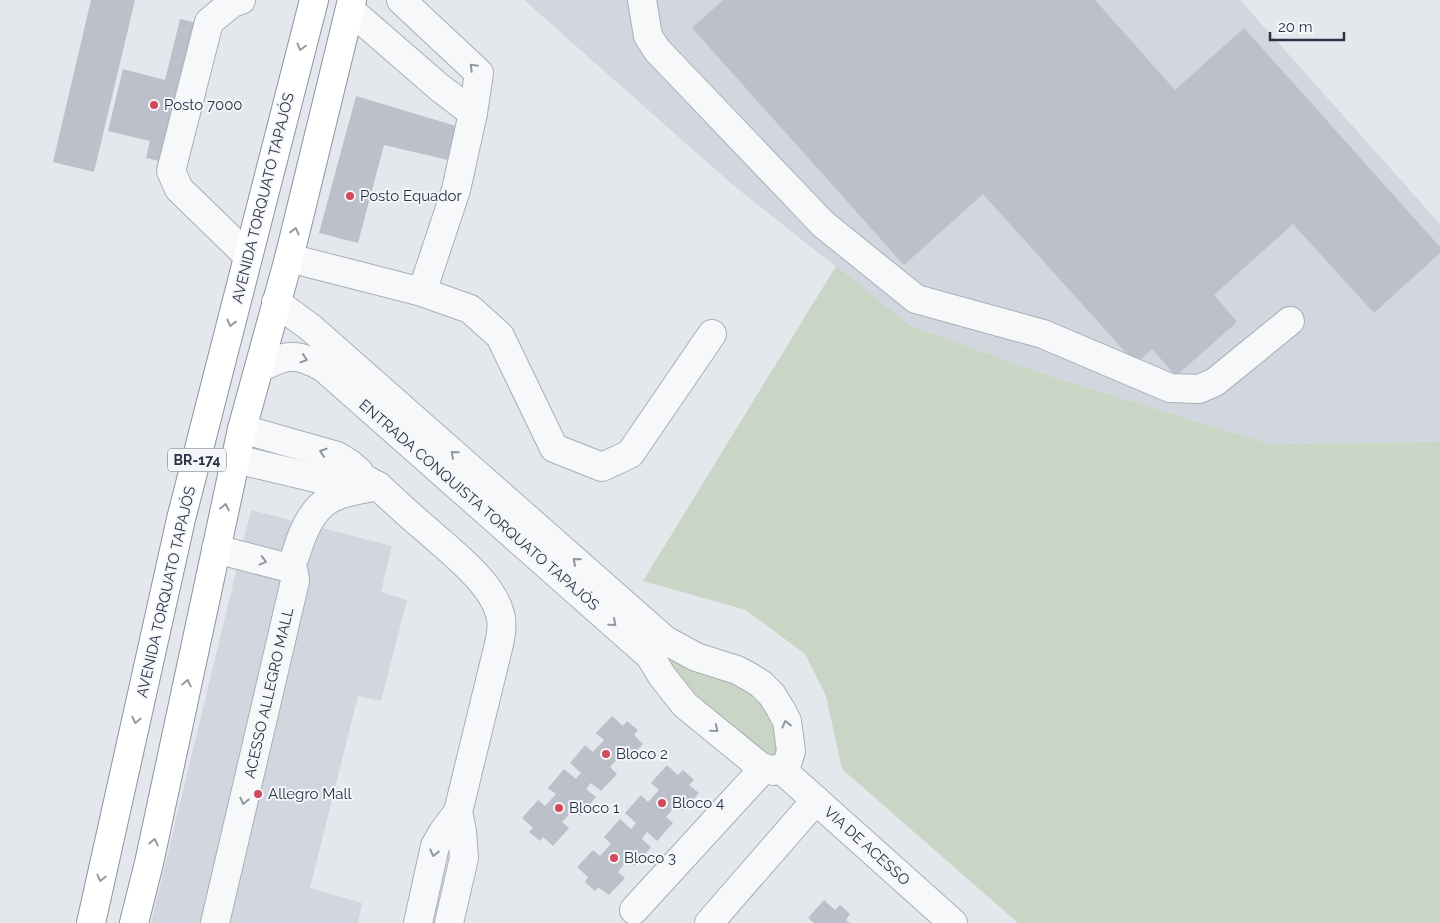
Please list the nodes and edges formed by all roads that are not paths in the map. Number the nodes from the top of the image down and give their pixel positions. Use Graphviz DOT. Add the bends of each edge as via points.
graph roads {
  1 [pos="241,0"];
  2 [pos="314,0"];
  3 [pos="401,0"];
  4 [pos="642,0"];
  5 [pos="351,5"];
  6 [pos="473,113"];
  7 [pos="248,256"];
  8 [pos="289,258"];
  9 [pos="422,292"];
  10 [pos="276,302"];
  11 [pos="1290,321"];
  12 [pos="712,334"];
  13 [pos="259,369"];
  14 [pos="242,429"];
  15 [pos="236,459"];
  16 [pos="370,482"];
  17 [pos="216,549"];
  18 [pos="289,568"];
  19 [pos="657,648"];
  20 [pos="678,697"];
  21 [pos="772,768"];
  22 [pos="816,800"];
  23 [pos="458,812"];
  24 [pos="634,910"];
  25 [pos="91,923"];
  26 [pos="134,923"];
  27 [pos="215,923"];
  28 [pos="418,923"];
  29 [pos="449,923"];
  30 [pos="709,923"];
  31 [pos="953,923"];
  1 -- 7 [label="street" via="232,3 209,22 171,171 179,189"];
  2 -- 7 [label="highway, AVENIDA TORQUATO TAPAJÓS / BR-174, one-way"];
  6 -- 3 [label="street, one-way" via="479,72"];
  4 -- 11 [label="street" via="648,36 657,50 823,224 916,299 1043,334 1170,388 1198,389 1215,382"];
  5 -- 6 [label="street" via="440,88"];
  8 -- 5 [label="highway, BR-174, one-way"];
  6 -- 9 [label="street" via="456,190"];
  7 -- 25 [label="highway, AVENIDA TORQUATO TAPAJÓS / BR-174, one-way" via="181,519"];
  8 -- 9 [label="street"];
  8 -- 10 [label="highway, BR-174"];
  9 -- 12 [label="street" via="470,309 500,336 554,448 602,467 630,454"];
  10 -- 13 [label="highway, BR-174"];
  19 -- 10 [label="street, one-way" via="311,328"];
  13 -- 14 [label="highway, BR-174"];
  13 -- 19 [label="street, ENTRADA CONQUISTA TORQUATO TAPAJÓS, one-way" via="275,360 292,356 324,368"];
  14 -- 15 [label="highway, BR-174"];
  16 -- 14 [label="street, one-way" via="338,456"];
  15 -- 16 [label="street" via="342,483"];
  17 -- 15 [label="highway, BR-174, one-way"];
  16 -- 18 [label="street" via="330,497 320,507 310,520 297,556"];
  16 -- 23 [label="street" via="471,571 488,589 501,614 500,644"];
  17 -- 18 [label="street, one-way"];
  26 -- 17 [label="highway, BR-174, one-way"];
  18 -- 27 [label="street, ACESSO ALLEGRO MALL, one-way" via="295,581"];
  19 -- 20 [label="street, ENTRADA CONQUISTA TORQUATO TAPAJÓS" via="662,676"];
  21 -- 19 [label="street, one-way" via="787,764 791,751 787,721 772,695 750,676 737,670"];
  20 -- 21 [label="street, VIA DE ACESSO, one-way"];
  21 -- 22 [label="street, VIA DE ACESSO"];
  21 -- 24 [label="street"];
  22 -- 30 [label="street"];
  22 -- 31 [label="street, VIA DE ACESSO"];
  23 -- 28 [label="street, one-way" via="435,846"];
  23 -- 29 [label="street" via="464,858"];
}
